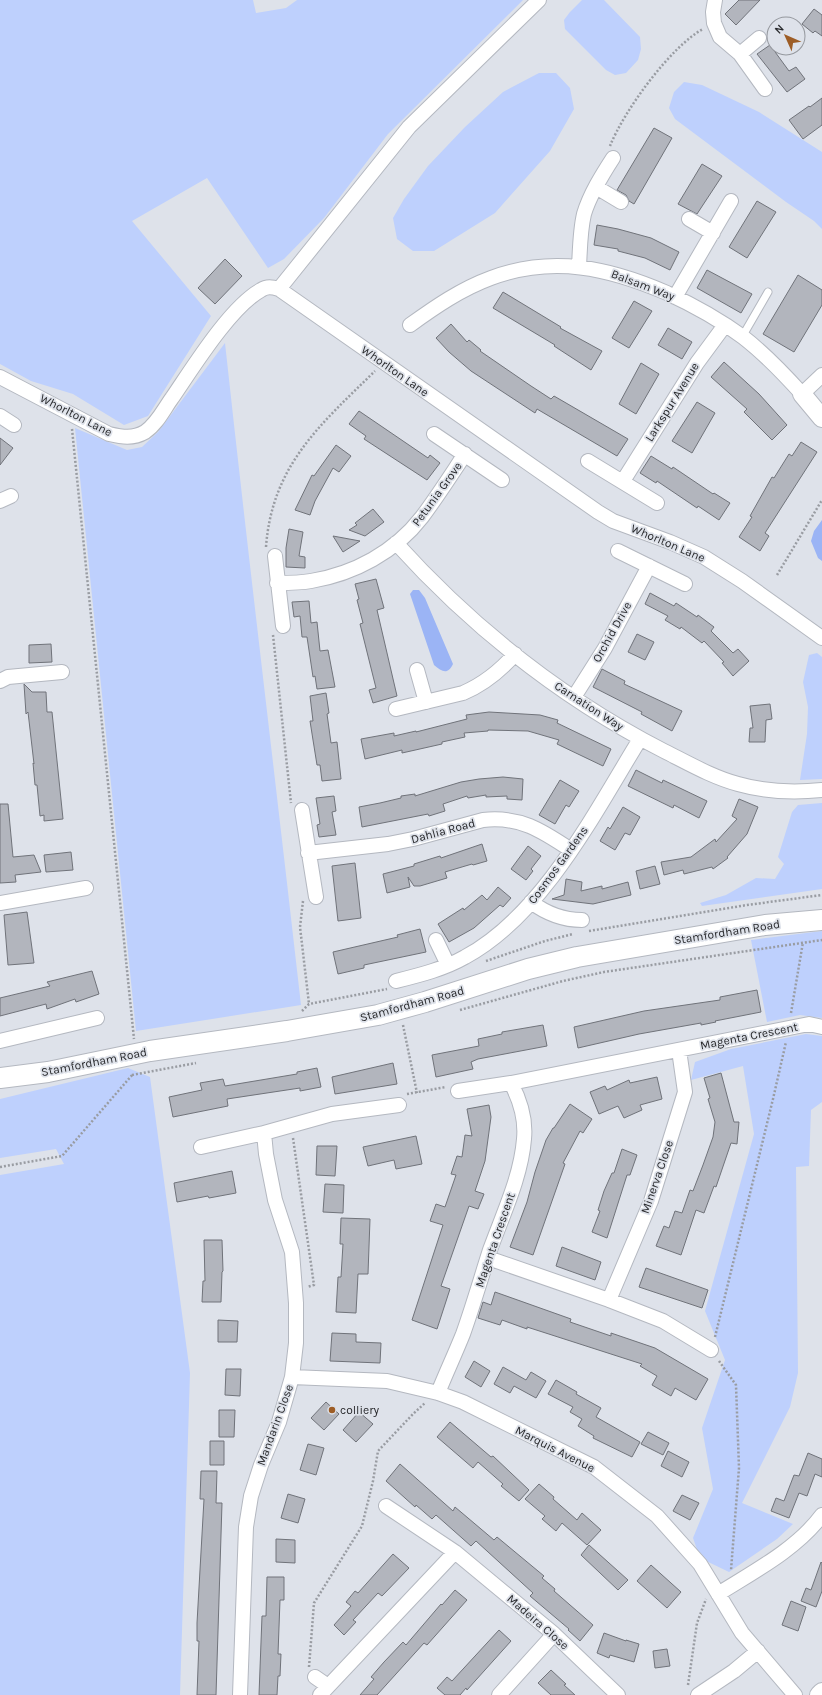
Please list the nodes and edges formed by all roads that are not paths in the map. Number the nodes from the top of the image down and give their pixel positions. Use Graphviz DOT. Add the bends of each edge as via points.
graph roads {
  1 [pos="539,0"];
  2 [pos="715,0"];
  3 [pos="759,38"];
  4 [pos="740,54"];
  5 [pos="765,89"];
  6 [pos="613,158"];
  7 [pos="596,187"];
  8 [pos="731,201"];
  9 [pos="621,202"];
  10 [pos="690,219"];
  11 [pos="713,233"];
  12 [pos="579,267"];
  13 [pos="279,289"];
  14 [pos="768,292"];
  15 [pos="675,297"];
  16 [pos="410,325"];
  17 [pos="725,325"];
  18 [pos="742,337"];
  19 [pos="822,375"];
  20 [pos="0,377"];
  21 [pos="802,394"];
  22 [pos="0,416"];
  23 [pos="822,418"];
  24 [pos="14,425"];
  25 [pos="434,434"];
  26 [pos="465,454"];
  27 [pos="588,461"];
  28 [pos="502,480"];
  29 [pos="623,481"];
  30 [pos="657,502"];
  31 [pos="396,543"];
  32 [pos="618,551"];
  33 [pos="270,553"];
  34 [pos="649,566"];
  35 [pos="277,583"];
  36 [pos="685,584"];
  37 [pos="278,627"];
  38 [pos="822,638"];
  39 [pos="515,654"];
  40 [pos="417,670"];
  41 [pos="62,672"];
  42 [pos="0,681"];
  43 [pos="574,697"];
  44 [pos="426,702"];
  45 [pos="396,709"];
  46 [pos="640,739"];
  47 [pos="822,790"];
  48 [pos="297,810"];
  49 [pos="571,850"];
  50 [pos="308,853"];
  51 [pos="86,888"];
  52 [pos="309,898"];
  53 [pos="531,902"];
  54 [pos="0,903"];
  55 [pos="582,920"];
  56 [pos="815,921"];
  57 [pos="436,940"];
  58 [pos="448,965"];
  59 [pos="396,981"];
  60 [pos="97,1018"];
  61 [pos="822,1027"];
  62 [pos="0,1041"];
  63 [pos="679,1050"];
  64 [pos="0,1078"];
  65 [pos="511,1083"];
  66 [pos="458,1091"];
  67 [pos="399,1105"];
  68 [pos="264,1133"];
  69 [pos="201,1147"];
  70 [pos="488,1258"];
  71 [pos="609,1300"];
  72 [pos="711,1350"];
  73 [pos="292,1377"];
  74 [pos="438,1393"];
  75 [pos="386,1506"];
  76 [pos="822,1515"];
  77 [pos="455,1552"];
  78 [pos="714,1589"];
  79 [pos="554,1634"];
  80 [pos="758,1652"];
  81 [pos="312,1675"];
  82 [pos="324,1691"];
  83 [pos="693,1691"];
  84 [pos="822,1692"];
  85 [pos="240,1695"];
  86 [pos="499,1695"];
  87 [pos="618,1695"];
  88 [pos="794,1695"];
  89 [pos="819,1695"];
  1 -- 13 [label="street" via="410,127"];
  2 -- 4 [label="street" via="714,23 720,37"];
  3 -- 4 [label="street"];
  4 -- 5 [label="street"];
  6 -- 7 [label="street"];
  7 -- 9 [label="street"];
  7 -- 12 [label="street" via="582,224"];
  8 -- 11 [label="street"];
  10 -- 11 [label="street"];
  11 -- 15 [label="street"];
  12 -- 15 [label="street, Balsam Way" via="631,278"];
  12 -- 16 [label="street, Balsam Way" via="531,268 491,278 471,286"];
  13 -- 20 [label="street, Whorlton Lane" via="269,287 261,290 240,308 196,363 153,425 146,431 132,436 109,434"];
  13 -- 38 [label="street, Whorlton Lane" via="598,512 613,521 704,557"];
  14 -- 18 [label="lane"];
  15 -- 17 [label="street, Balsam Way"];
  17 -- 18 [label="street, Balsam Way"];
  17 -- 29 [label="street, Larkspur Avenue" via="697,363"];
  18 -- 21 [label="street, Balsam Way" via="773,363"];
  19 -- 21 [label="street"];
  21 -- 23 [label="street, Balsam Way"];
  22 -- 24 [label="street"];
  25 -- 26 [label="street, Petunia Grove"];
  26 -- 28 [label="street, Petunia Grove"];
  26 -- 31 [label="street, Petunia Grove" via="421,518"];
  27 -- 29 [label="street"];
  29 -- 30 [label="street"];
  31 -- 35 [label="street, Petunia Grove" via="376,558 342,574 309,582"];
  31 -- 39 [label="street, Carnation Way" via="454,602"];
  32 -- 34 [label="street"];
  33 -- 35 [label="street"];
  34 -- 36 [label="street"];
  34 -- 43 [label="street, Orchid Drive" via="605,648"];
  35 -- 37 [label="street"];
  39 -- 43 [label="street, Carnation Way"];
  39 -- 44 [label="street" via="492,678 472,689"];
  40 -- 44 [label="street"];
  41 -- 42 [label="street" via="8,677"];
  43 -- 46 [label="street, Carnation Way"];
  44 -- 45 [label="street"];
  46 -- 47 [label="street, Carnation Way" via="710,774 737,784 788,792"];
  46 -- 49 [label="street, Cosmos Gardens"];
  48 -- 50 [label="street"];
  49 -- 50 [label="street, Dahlia Road" via="536,828 515,821 494,819 388,844"];
  49 -- 53 [label="street, Cosmos Gardens"];
  50 -- 52 [label="street"];
  51 -- 54 [label="street"];
  53 -- 55 [label="street" via="557,917"];
  53 -- 58 [label="street, Cosmos Gardens" via="499,934"];
  56 -- 64 [label="main road, Stamfordham Road" via="749,927 577,957 528,969 378,1015 143,1052 53,1072"];
  57 -- 58 [label="street"];
  58 -- 59 [label="street, Cosmos Gardens"];
  60 -- 62 [label="street"];
  61 -- 63 [label="street, Magenta Crescent" via="809,1024"];
  63 -- 65 [label="street, Magenta Crescent"];
  63 -- 71 [label="street, Minerva Close" via="685,1092 651,1201"];
  65 -- 66 [label="street, Magenta Crescent"];
  65 -- 70 [label="street, Magenta Crescent" via="519,1100 524,1139 511,1194"];
  67 -- 68 [label="street" via="332,1114"];
  68 -- 69 [label="street"];
  68 -- 73 [label="street, Mandarin Close" via="275,1200 292,1252 296,1343"];
  70 -- 71 [label="street"];
  70 -- 74 [label="street, Magenta Crescent" via="463,1334"];
  71 -- 72 [label="street" via="663,1321"];
  73 -- 74 [label="street, Marquis Avenue" via="387,1381"];
  73 -- 85 [label="street, Mandarin Close" via="279,1422 251,1496 246,1527"];
  74 -- 78 [label="street, Marquis Avenue" via="463,1402 594,1468 657,1516 700,1564"];
  75 -- 77 [label="street, Madeira Close"];
  76 -- 78 [label="street" via="783,1553 730,1587"];
  77 -- 79 [label="street, Madeira Close"];
  77 -- 82 [label="street"];
  78 -- 80 [label="street, Marquis Avenue" via="742,1633"];
  79 -- 86 [label="street"];
  79 -- 87 [label="street, Madeira Close"];
  80 -- 83 [label="street" via="734,1671"];
  80 -- 88 [label="street, Marquis Avenue"];
  81 -- 82 [label="street"];
  84 -- 89 [label="street"];
}
